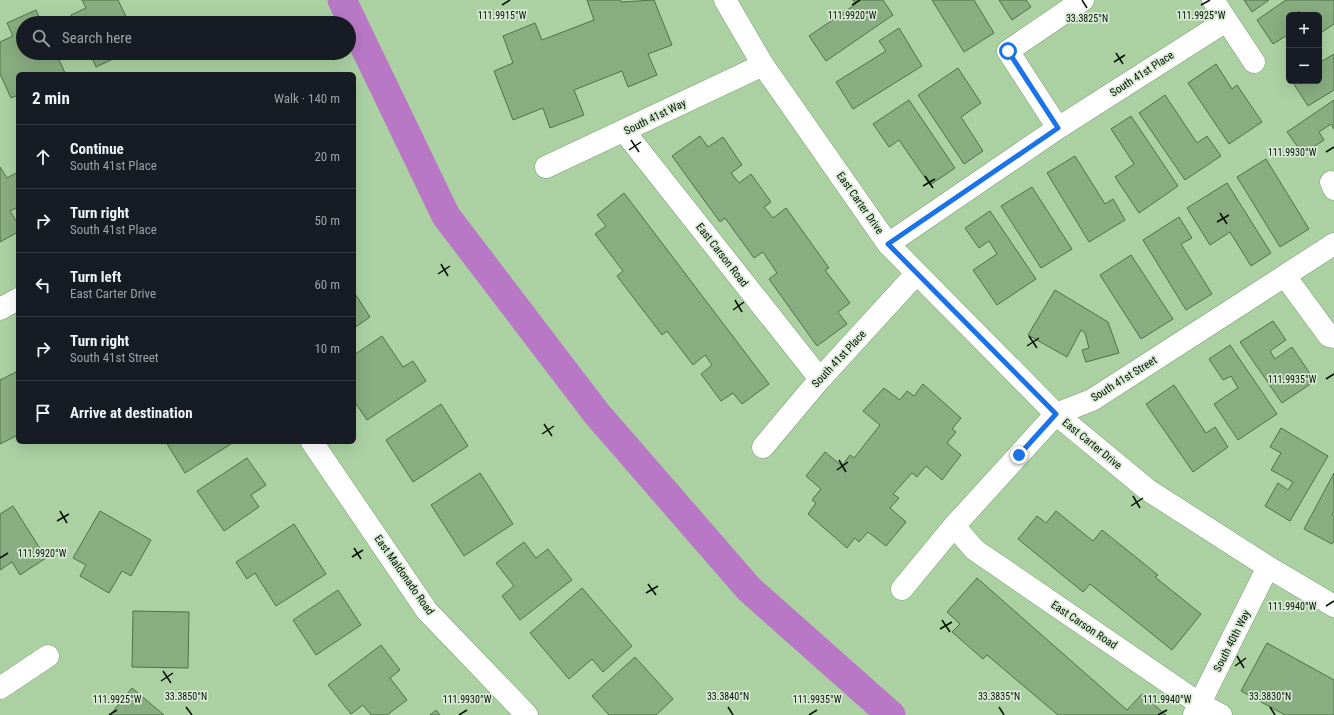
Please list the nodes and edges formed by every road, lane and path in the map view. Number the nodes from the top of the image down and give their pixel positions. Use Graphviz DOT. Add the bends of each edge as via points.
graph roads {
  1 [pos="725,0"];
  2 [pos="1083,0"];
  3 [pos="1213,0"];
  4 [pos="1226,21"];
  5 [pos="1254,62"];
  6 [pos="763,65"];
  7 [pos="1058,128"];
  8 [pos="624,131"];
  9 [pos="546,167"];
  10 [pos="888,244"];
  11 [pos="1334,244"];
  12 [pos="917,273"];
  13 [pos="1284,276"];
  14 [pos="16,300"];
  15 [pos="0,309"];
  16 [pos="1334,337"];
  17 [pos="820,379"];
  18 [pos="1056,414"];
  19 [pos="313,444"];
  20 [pos="763,447"];
  21 [pos="954,526"];
  22 [pos="1268,568"];
  23 [pos="902,589"];
  24 [pos="1334,606"];
  25 [pos="48,656"];
  26 [pos="0,688"];
  27 [pos="1197,710"];
  28 [pos="527,715"];
  29 [pos="1221,715"];
  1 -- 6 [label="street, East Carter Drive"];
  2 -- 7 [label="street" via="1008,51"];
  3 -- 4 [label="street"];
  4 -- 5 [label="street"];
  4 -- 7 [label="street, South 41st Place"];
  6 -- 8 [label="street, South 41st Way"];
  6 -- 10 [label="street, East Carter Drive"];
  7 -- 10 [label="street, South 41st Place"];
  8 -- 9 [label="street, South 41st Way"];
  8 -- 17 [label="street, East Carson Road"];
  10 -- 12 [label="street, East Carter Drive"];
  11 -- 13 [label="street, South 41st Street"];
  12 -- 17 [label="street, South 41st Place"];
  12 -- 18 [label="street, East Carter Drive"];
  13 -- 16 [label="street" via="1329,336"];
  13 -- 18 [label="street, South 41st Street" via="1092,400"];
  14 -- 15 [label="street"];
  17 -- 20 [label="street, South 41st Place"];
  18 -- 21 [label="street, South 41st Street"];
  18 -- 22 [label="street, East Carter Drive" via="1148,490"];
  19 -- 28 [label="street, East Maldonado Road" via="427,611"];
  21 -- 23 [label="street, South 41st Street"];
  21 -- 27 [label="street, East Carson Road" via="975,550"];
  22 -- 24 [label="street, East Carter Drive"];
  22 -- 27 [label="street, South 40th Way"];
  25 -- 26 [label="street"];
  27 -- 29 [label="street, East Carson Road"];
}
